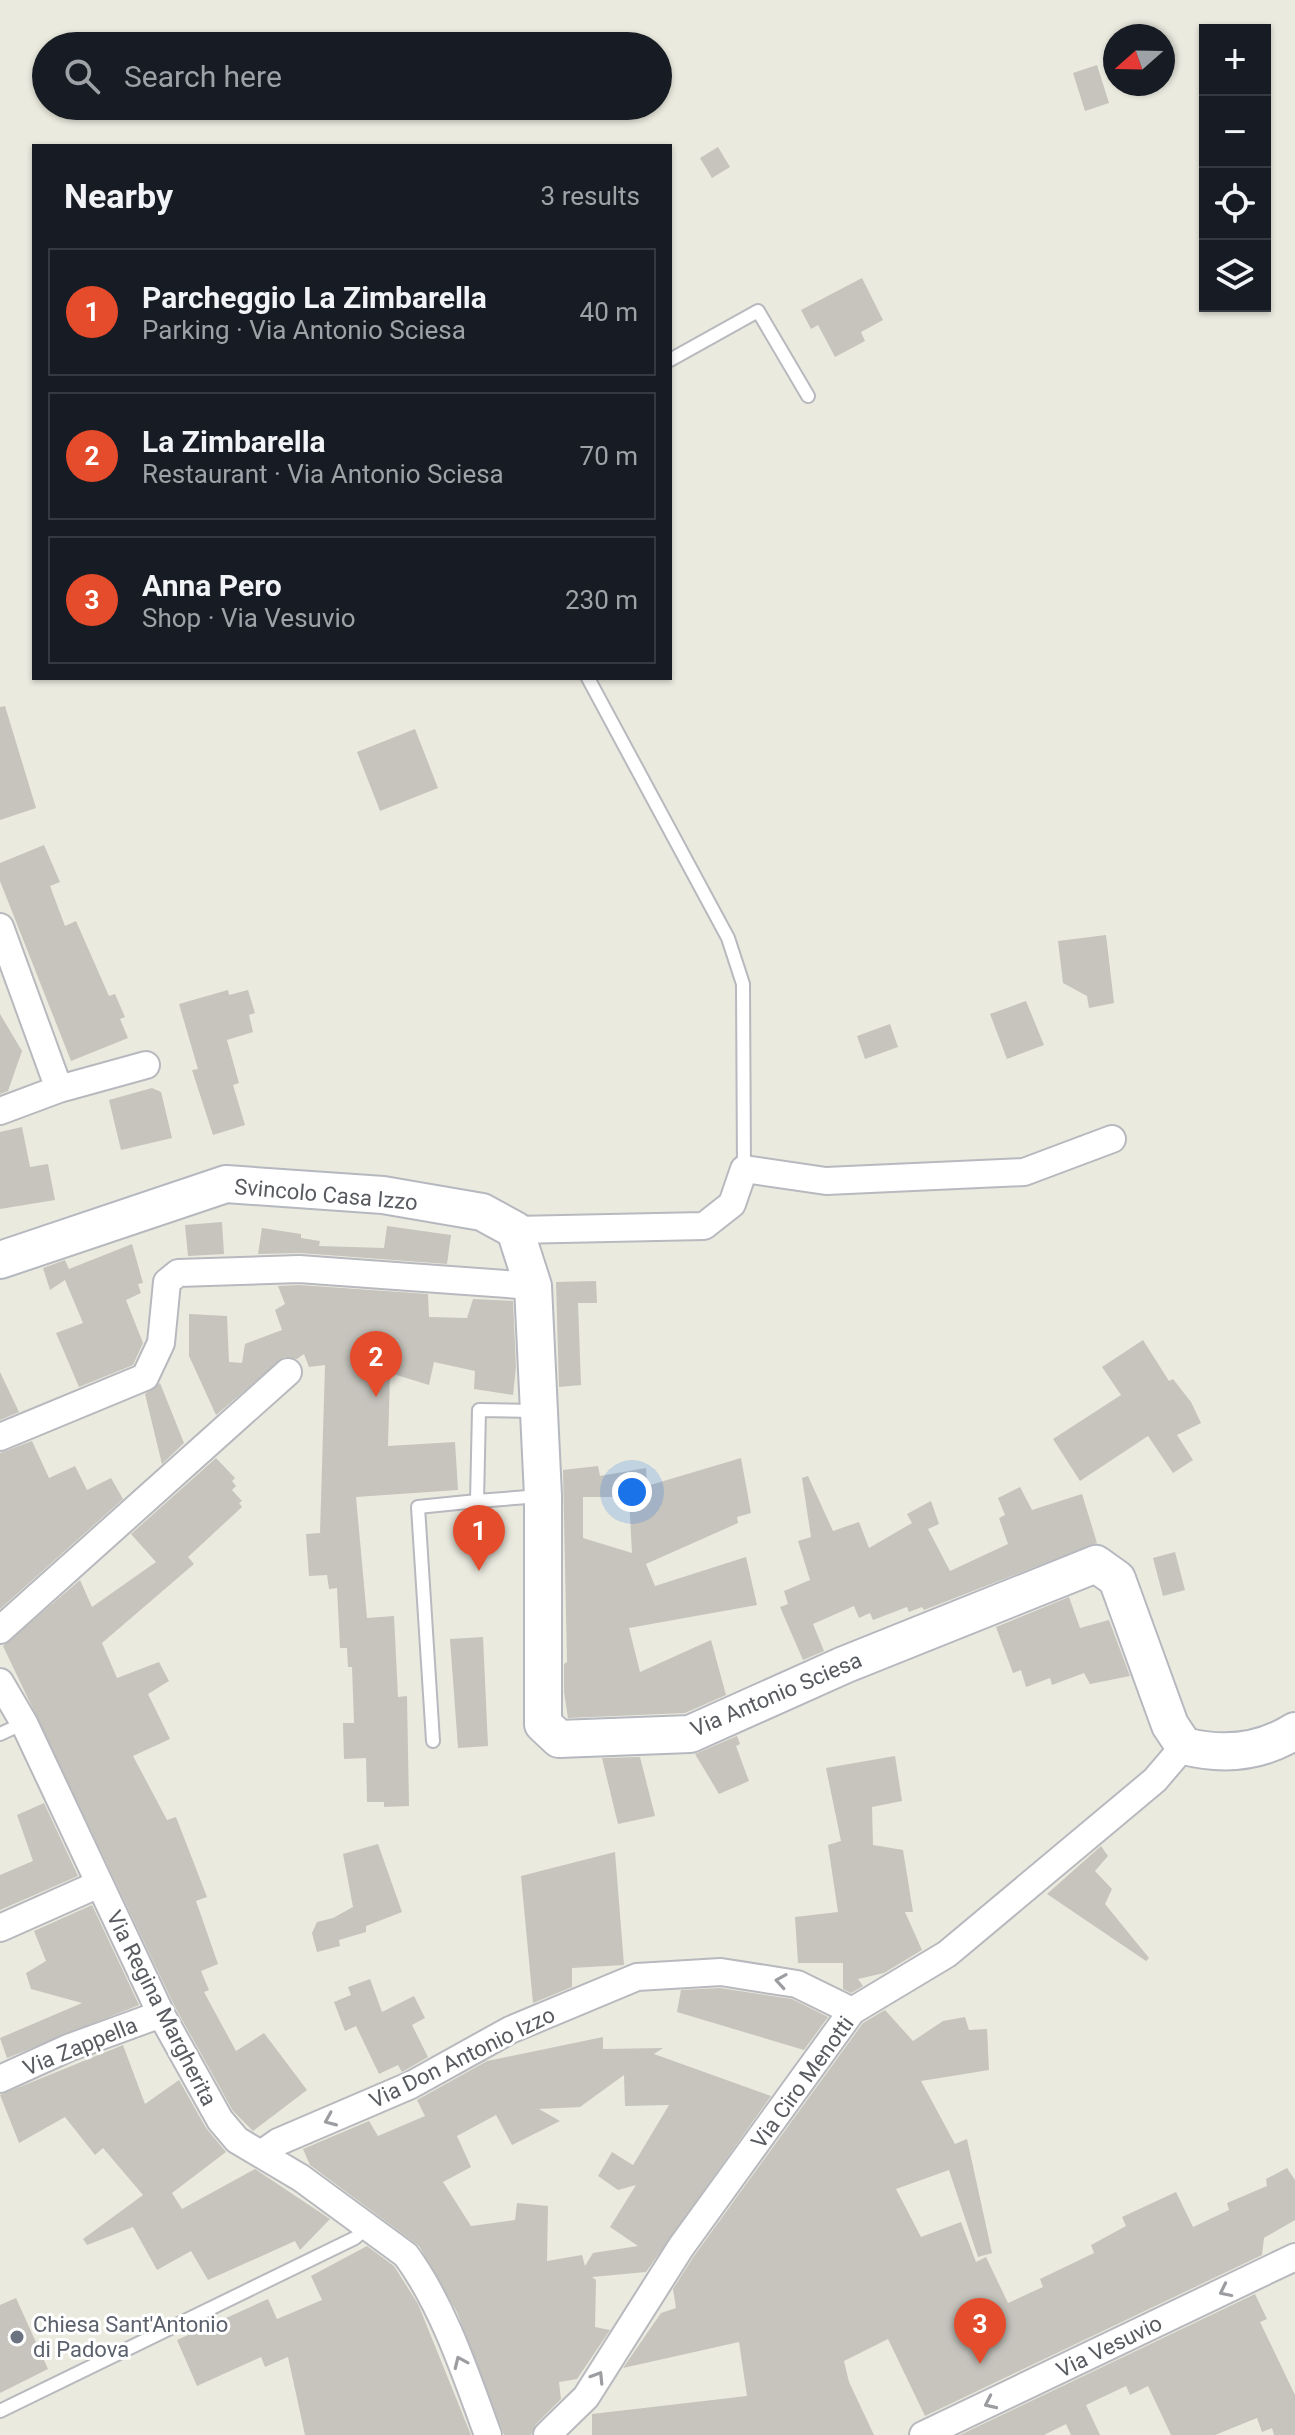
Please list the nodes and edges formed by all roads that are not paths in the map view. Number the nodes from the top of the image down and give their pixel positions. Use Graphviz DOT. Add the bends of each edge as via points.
graph roads {
  1 [pos="672,359"];
  2 [pos="808,396"];
  3 [pos="589,680"];
  4 [pos="0,927"];
  5 [pos="146,1065"];
  6 [pos="59,1089"];
  7 [pos="0,1111"];
  8 [pos="1112,1139"];
  9 [pos="744,1169"];
  10 [pos="515,1230"];
  11 [pos="0,1260"];
  12 [pos="533,1286"];
  13 [pos="288,1372"];
  14 [pos="539,1411"];
  15 [pos="0,1437"];
  16 [pos="543,1496"];
  17 [pos="477,1501"];
  18 [pos="0,1630"];
  19 [pos="0,1682"];
  20 [pos="24,1723"];
  21 [pos="1295,1731"];
  22 [pos="0,1734"];
  23 [pos="433,1741"];
  24 [pos="1184,1746"];
  25 [pos="99,1884"];
  26 [pos="0,1928"];
  27 [pos="852,2011"];
  28 [pos="161,2014"];
  29 [pos="0,2079"];
  30 [pos="261,2154"];
  31 [pos="369,2226"];
  32 [pos="1295,2257"];
  33 [pos="0,2411"];
  34 [pos="488,2435"];
  35 [pos="547,2435"];
  36 [pos="923,2435"];
  1 -- 2 [label="lane" via="758,311"];
  3 -- 9 [label="lane" via="728,938 743,984"];
  4 -- 6 [label="street"];
  5 -- 6 [label="street"];
  6 -- 7 [label="street"];
  8 -- 9 [label="street" via="1024,1172 826,1181"];
  9 -- 10 [label="street" via="732,1204 704,1226"];
  10 -- 11 [label="street, Svincolo Casa Izzo" via="482,1212 383,1195 226,1184"];
  10 -- 12 [label="street, Via Antonio Sciesa"];
  12 -- 14 [label="street, Via Antonio Sciesa"];
  12 -- 15 [label="street" via="299,1269 178,1273 167,1282 161,1343 145,1377"];
  13 -- 18 [label="street"];
  14 -- 16 [label="street, Via Antonio Sciesa"];
  14 -- 17 [label="lane" via="479,1410"];
  16 -- 17 [label="lane"];
  16 -- 24 [label="street, Via Antonio Sciesa" via="543,1724 559,1739 690,1734 844,1665 1096,1564 1117,1579 1170,1725"];
  17 -- 23 [label="lane" via="418,1507"];
  19 -- 20 [label="street, Via Regina Margherita"];
  20 -- 22 [label="lane"];
  20 -- 25 [label="street, Via Regina Margherita"];
  21 -- 24 [label="street" via="1239,1752 1210,1753"];
  24 -- 27 [label="street, Via Ciro Menotti" via="1155,1780 947,1954"];
  25 -- 26 [label="street"];
  25 -- 28 [label="street, Via Regina Margherita"];
  27 -- 30 [label="street, Via Don Antonio Izzo, one-way" via="797,1984 721,1972 637,1977 510,2030 411,2085"];
  35 -- 27 [label="street, Via Ciro Menotti, one-way" via="586,2397 681,2247"];
  28 -- 29 [label="street, Via Zappella"];
  28 -- 30 [label="street, Via Regina Margherita" via="220,2120 237,2140"];
  30 -- 31 [label="street, Via Regina Margherita"];
  31 -- 33 [label="lane" via="355,2238"];
  34 -- 31 [label="street, Via Regina Margherita, one-way" via="417,2271 406,2255"];
  32 -- 36 [label="street, Via Vesuvio, one-way"];
}
